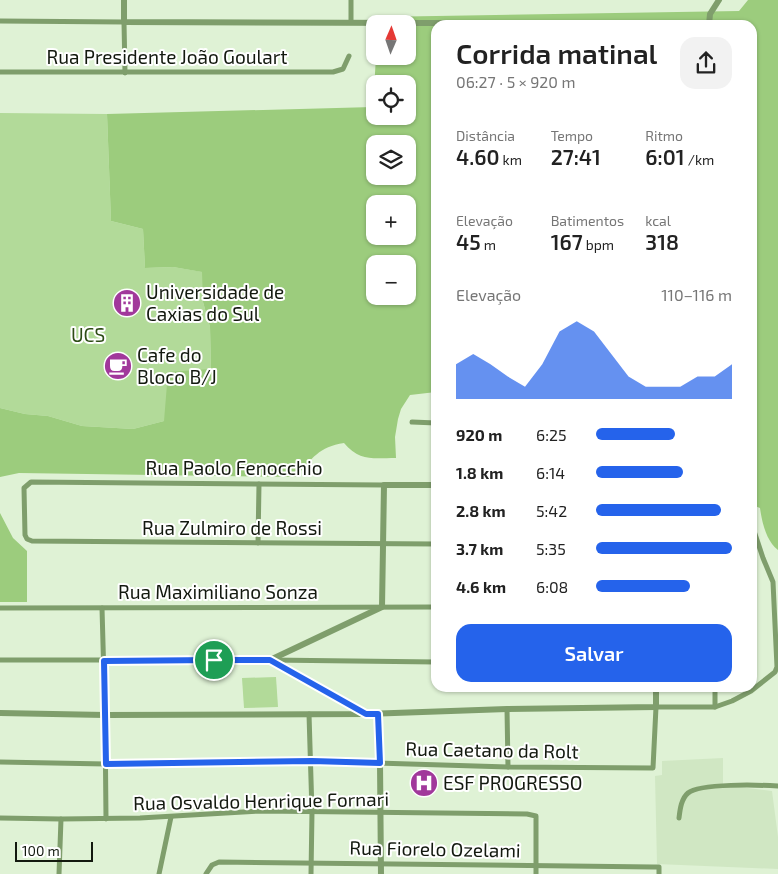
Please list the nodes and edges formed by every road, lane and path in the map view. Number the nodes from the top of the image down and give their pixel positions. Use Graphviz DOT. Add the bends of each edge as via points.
graph roads {
  1 [pos="124,0"];
  2 [pos="351,0"];
  3 [pos="719,0"];
  4 [pos="709,20"];
  5 [pos="0,21"];
  6 [pos="124,22"];
  7 [pos="351,22"];
  8 [pos="431,23"];
  9 [pos="348,56"];
  10 [pos="0,72"];
  11 [pos="124,73"];
  12 [pos="412,422"];
  13 [pos="431,423"];
  14 [pos="259,484"];
  15 [pos="384,484"];
  16 [pos="431,485"];
  17 [pos="757,540"];
  18 [pos="29,541"];
  19 [pos="258,543"];
  20 [pos="384,544"];
  21 [pos="431,544"];
  22 [pos="382,607"];
  23 [pos="431,607"];
  24 [pos="0,608"];
  25 [pos="102,608"];
  26 [pos="0,660"];
  27 [pos="270,660"];
  28 [pos="104,661"];
  29 [pos="431,662"];
  30 [pos="757,686"];
  31 [pos="656,692"];
  32 [pos="715,692"];
  33 [pos="749,692"];
  34 [pos="656,707"];
  35 [pos="715,707"];
  36 [pos="507,709"];
  37 [pos="0,713"];
  38 [pos="309,714"];
  39 [pos="366,714"];
  40 [pos="378,714"];
  41 [pos="105,715"];
  42 [pos="312,761"];
  43 [pos="0,762"];
  44 [pos="380,763"];
  45 [pos="106,764"];
  46 [pos="508,768"];
  47 [pos="778,786"];
  48 [pos="312,812"];
  49 [pos="381,812"];
  50 [pos="171,817"];
  51 [pos="0,818"];
  52 [pos="679,818"];
  53 [pos="61,819"];
  54 [pos="106,819"];
  55 [pos="311,863"];
  56 [pos="381,863"];
  57 [pos="536,866"];
  58 [pos="59,874"];
  59 [pos="159,874"];
  60 [pos="206,874"];
  61 [pos="311,874"];
  62 [pos="381,874"];
  63 [pos="536,874"];
  64 [pos="659,874"];
  1 -- 6 [label="street"];
  2 -- 7 [label="street"];
  3 -- 4 [label="street"];
  5 -- 6 [label="street"];
  6 -- 7 [label="street"];
  6 -- 11 [label="street"];
  7 -- 8 [label="street"];
  9 -- 11 [label="street, Rua Presidente João Goulart" via="343,69 333,72"];
  10 -- 11 [label="street, Rua Presidente João Goulart"];
  12 -- 13 [label="street"];
  14 -- 15 [label="street, Rua Paolo Fenocchio"];
  14 -- 18 [label="street, Rua Paolo Fenocchio" via="31,482 24,488 25,535"];
  14 -- 19 [label="street"];
  15 -- 16 [label="street, Rua Paolo Fenocchio"];
  15 -- 20 [label="street"];
  17 -- 30 [label="street" via="773,582 777,667"];
  18 -- 19 [label="street, Rua Zulmiro de Rossi"];
  19 -- 20 [label="street, Rua Zulmiro de Rossi"];
  20 -- 21 [label="street, Rua Zulmiro de Rossi"];
  20 -- 22 [label="street"];
  22 -- 23 [label="street, Rua Maximiliano Sonza"];
  22 -- 25 [label="street, Rua Maximiliano Sonza"];
  22 -- 27 [label="street"];
  24 -- 25 [label="street, Rua Maximiliano Sonza"];
  25 -- 28 [label="street"];
  26 -- 28 [label="street"];
  27 -- 28 [label="street"];
  27 -- 29 [label="street"];
  27 -- 39 [label="street"];
  28 -- 41 [label="street"];
  31 -- 34 [label="street"];
  32 -- 35 [label="street"];
  33 -- 35 [label="street"];
  34 -- 35 [label="street"];
  34 -- 36 [label="street"];
  34 -- 46 [label="street, Rua Caetano da Rolt" via="653,768"];
  36 -- 40 [label="street"];
  36 -- 46 [label="street"];
  37 -- 41 [label="street"];
  38 -- 39 [label="street"];
  38 -- 41 [label="street"];
  38 -- 42 [label="street"];
  39 -- 40 [label="street"];
  40 -- 44 [label="street"];
  41 -- 45 [label="street"];
  42 -- 44 [label="street, Rua Caetano da Rolt"];
  42 -- 45 [label="street, Rua Caetano da Rolt"];
  42 -- 48 [label="street"];
  43 -- 45 [label="street, Rua Caetano da Rolt"];
  44 -- 46 [label="street, Rua Caetano da Rolt"];
  44 -- 49 [label="street"];
  45 -- 54 [label="street"];
  47 -- 52 [label="street" via="696,789 684,797"];
  48 -- 49 [label="street, Rua Osvaldo Henrique Fornari"];
  48 -- 50 [label="street, Rua Osvaldo Henrique Fornari"];
  48 -- 55 [label="street"];
  49 -- 56 [label="street"];
  49 -- 57 [label="street, Rua Osvaldo Henrique Fornari" via="536,816"];
  50 -- 54 [label="street, Rua Osvaldo Henrique Fornari"];
  50 -- 59 [label="street"];
  51 -- 53 [label="street, Rua Osvaldo Henrique Fornari"];
  53 -- 54 [label="street, Rua Osvaldo Henrique Fornari"];
  53 -- 58 [label="street"];
  55 -- 56 [label="street, Rua Fiorelo Ozelami"];
  55 -- 60 [label="street, Rua Fiorelo Ozelami" via="219,862 212,865"];
  55 -- 61 [label="street"];
  56 -- 57 [label="street, Rua Fiorelo Ozelami"];
  56 -- 62 [label="street"];
  57 -- 63 [label="street"];
  57 -- 64 [label="street, Rua Fiorelo Ozelami" via="659,867"];
}
